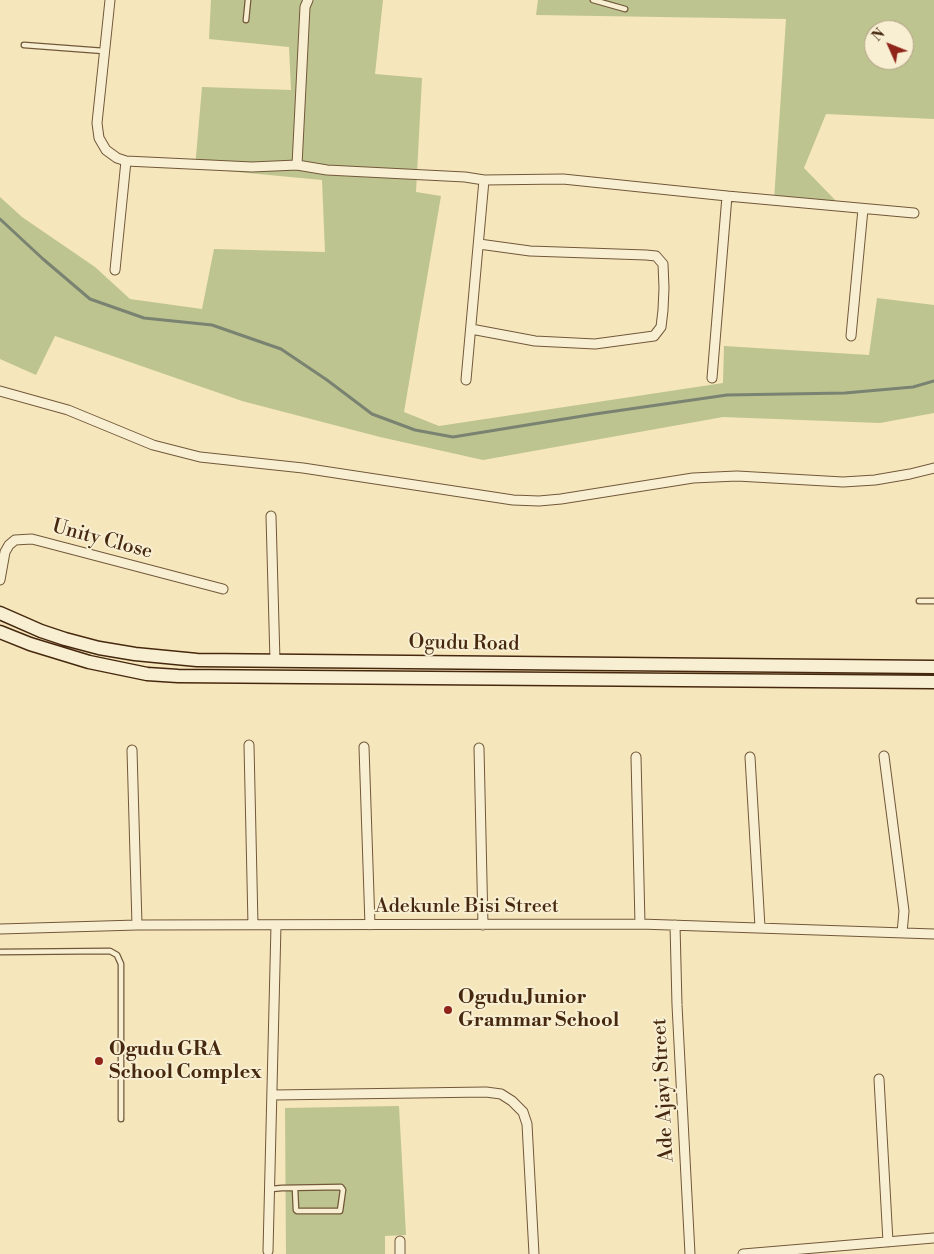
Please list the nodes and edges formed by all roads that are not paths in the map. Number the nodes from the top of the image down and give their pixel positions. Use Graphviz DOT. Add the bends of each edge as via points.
graph roads {
  1 [pos="110,0"];
  2 [pos="248,0"];
  3 [pos="308,0"];
  4 [pos="593,0"];
  5 [pos="625,9"];
  6 [pos="246,20"];
  7 [pos="24,46"];
  8 [pos="104,51"];
  9 [pos="126,161"];
  10 [pos="297,165"];
  11 [pos="484,180"];
  12 [pos="727,196"];
  13 [pos="863,208"];
  14 [pos="914,214"];
  15 [pos="478,244"];
  16 [pos="115,270"];
  17 [pos="471,330"];
  18 [pos="851,336"];
  19 [pos="712,378"];
  20 [pos="466,380"];
  21 [pos="0,391"];
  22 [pos="934,468"];
  23 [pos="271,516"];
  24 [pos="0,580"];
  25 [pos="223,589"];
  26 [pos="919,601"];
  27 [pos="934,601"];
  28 [pos="0,613"];
  29 [pos="0,632"];
  30 [pos="275,661"];
  31 [pos="364,662"];
  32 [pos="934,667"];
  33 [pos="363,679"];
  34 [pos="934,682"];
  35 [pos="249,745"];
  36 [pos="364,747"];
  37 [pos="479,748"];
  38 [pos="132,750"];
  39 [pos="884,756"];
  40 [pos="636,757"];
  41 [pos="750,757"];
  42 [pos="640,924"];
  43 [pos="137,925"];
  44 [pos="253,925"];
  45 [pos="276,925"];
  46 [pos="370,925"];
  47 [pos="483,925"];
  48 [pos="675,925"];
  49 [pos="760,927"];
  50 [pos="0,929"];
  51 [pos="902,933"];
  52 [pos="934,934"];
  53 [pos="0,952"];
  54 [pos="879,1079"];
  55 [pos="273,1095"];
  56 [pos="121,1119"];
  57 [pos="295,1188"];
  58 [pos="271,1189"];
  59 [pos="934,1238"];
  60 [pos="400,1241"];
  61 [pos="888,1242"];
  62 [pos="268,1251"];
  63 [pos="400,1254"];
  64 [pos="534,1254"];
  65 [pos="690,1254"];
  66 [pos="743,1254"];
  1 -- 8 [label="street"];
  2 -- 6 [label="lane"];
  3 -- 10 [label="street" via="305,7"];
  4 -- 5 [label="lane"];
  7 -- 8 [label="lane"];
  8 -- 9 [label="street" via="97,122 99,138 106,150"];
  9 -- 10 [label="street" via="252,167"];
  9 -- 16 [label="street"];
  10 -- 11 [label="street" via="326,170"];
  11 -- 12 [label="street" via="563,180"];
  11 -- 15 [label="street"];
  12 -- 13 [label="street"];
  12 -- 19 [label="street"];
  13 -- 14 [label="street"];
  13 -- 18 [label="street"];
  15 -- 17 [label="street"];
  15 -- 17 [label="street" via="530,251 656,256 663,264 663,310 661,327 654,336 595,344 535,340"];
  17 -- 20 [label="street"];
  21 -- 22 [label="street" via="68,410 153,445 200,457 303,468 513,500 561,499 693,478 736,476 843,482 875,480"];
  23 -- 30 [label="street"];
  24 -- 25 [label="street, Unity Close" via="9,545 15,540 32,539"];
  26 -- 27 [label="lane"];
  28 -- 30 [label="main road, Ogudu Road" via="41,631 99,648 197,660"];
  29 -- 33 [label="main road, Ogudu Road" via="82,660 147,674"];
  30 -- 31 [label="main road, Ogudu Road"];
  31 -- 32 [label="main road, Ogudu Road"];
  31 -- 33 [label="main road"];
  33 -- 34 [label="main road, Ogudu Road"];
  35 -- 44 [label="street"];
  36 -- 46 [label="street"];
  37 -- 47 [label="street"];
  38 -- 43 [label="street"];
  39 -- 51 [label="street" via="904,911"];
  40 -- 42 [label="street"];
  41 -- 49 [label="street"];
  42 -- 47 [label="street, Adekunle Bisi Street"];
  42 -- 48 [label="street, Adekunle Bisi Street"];
  43 -- 44 [label="street, Adekunle Bisi Street"];
  43 -- 50 [label="street, Adekunle Bisi Street"];
  44 -- 45 [label="street, Adekunle Bisi Street"];
  45 -- 46 [label="street, Adekunle Bisi Street"];
  45 -- 55 [label="street"];
  46 -- 47 [label="street, Adekunle Bisi Street"];
  48 -- 49 [label="street, Adekunle Bisi Street"];
  48 -- 65 [label="street, Ade Ajayi Street"];
  49 -- 51 [label="street, Adekunle Bisi Street"];
  51 -- 52 [label="street, Adekunle Bisi Street"];
  53 -- 56 [label="lane" via="110,951 117,955 121,964"];
  54 -- 61 [label="street"];
  55 -- 58 [label="street"];
  55 -- 64 [label="street" via="501,1094 523,1112 527,1124"];
  57 -- 57 [label="lane" via="340,1187 343,1190 340,1211 297,1211"];
  57 -- 58 [label="lane"];
  58 -- 62 [label="street"];
  59 -- 61 [label="street"];
  60 -- 63 [label="street"];
  61 -- 66 [label="street"];
}
